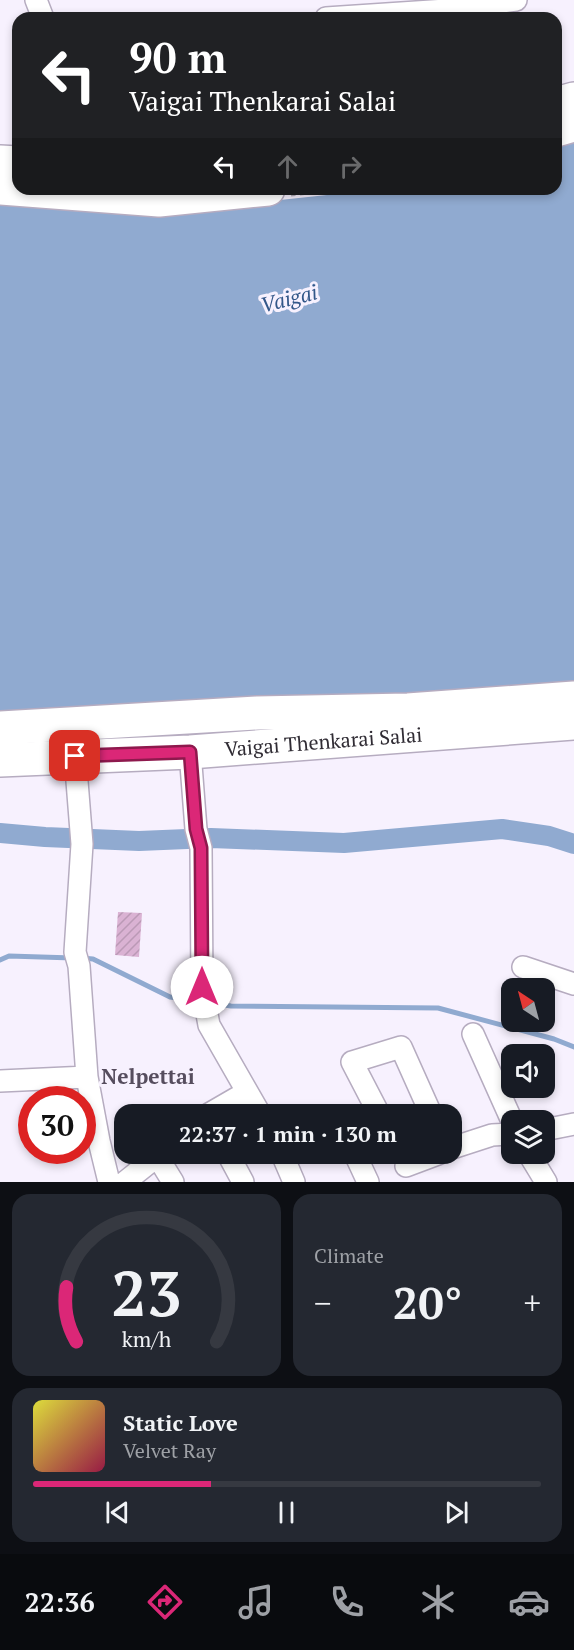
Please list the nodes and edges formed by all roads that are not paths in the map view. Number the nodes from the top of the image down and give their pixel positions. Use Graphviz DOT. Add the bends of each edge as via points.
graph roads {
  1 [pos="516,0"];
  2 [pos="416,12"];
  3 [pos="93,195"];
  4 [pos="209,195"];
  5 [pos="574,698"];
  6 [pos="574,723"];
  7 [pos="0,728"];
  8 [pos="190,752"];
  9 [pos="75,756"];
  10 [pos="0,760"];
  11 [pos="523,967"];
  12 [pos="574,984"];
  13 [pos="473,1034"];
  14 [pos="87,1077"];
  15 [pos="0,1081"];
  16 [pos="247,1092"];
  17 [pos="226,1104"];
  18 [pos="254,1104"];
  19 [pos="374,1104"];
  20 [pos="427,1104"];
  21 [pos="507,1110"];
  22 [pos="574,1124"];
  23 [pos="555,1128"];
  24 [pos="501,1135"];
  25 [pos="462,1145"];
  26 [pos="147,1164"];
  27 [pos="163,1164"];
  28 [pos="233,1164"];
  29 [pos="291,1164"];
  30 [pos="360,1164"];
  31 [pos="535,1164"];
  32 [pos="109,1182"];
  33 [pos="125,1182"];
  34 [pos="173,1182"];
  35 [pos="243,1182"];
  36 [pos="294,1182"];
  37 [pos="368,1182"];
  38 [pos="546,1182"];
  1 -- 2 [label="street"];
  3 -- 4 [label="main road" via="159,200"];
  5 -- 7 [label="main road, Vaigai Thenkarai Salai" via="408,710 257,713"];
  6 -- 8 [label="main road, Vaigai Thenkarai Salai"];
  8 -- 9 [label="main road, Vaigai Thenkarai Salai"];
  8 -- 16 [label="street" via="198,838 202,987 209,1025"];
  9 -- 10 [label="main road, Vaigai Thenkarai Salai"];
  9 -- 14 [label="street" via="81,835 77,959"];
  11 -- 12 [label="street"];
  13 -- 21 [label="street"];
  14 -- 15 [label="street"];
  14 -- 32 [label="street"];
  16 -- 17 [label="street"];
  16 -- 18 [label="street"];
  19 -- 20 [label="street" via="352,1062 401,1047"];
  22 -- 23 [label="street"];
  24 -- 25 [label="street"];
  26 -- 33 [label="street"];
  27 -- 34 [label="street"];
  28 -- 35 [label="street"];
  29 -- 36 [label="street"];
  30 -- 37 [label="street"];
  31 -- 38 [label="street"];
}
